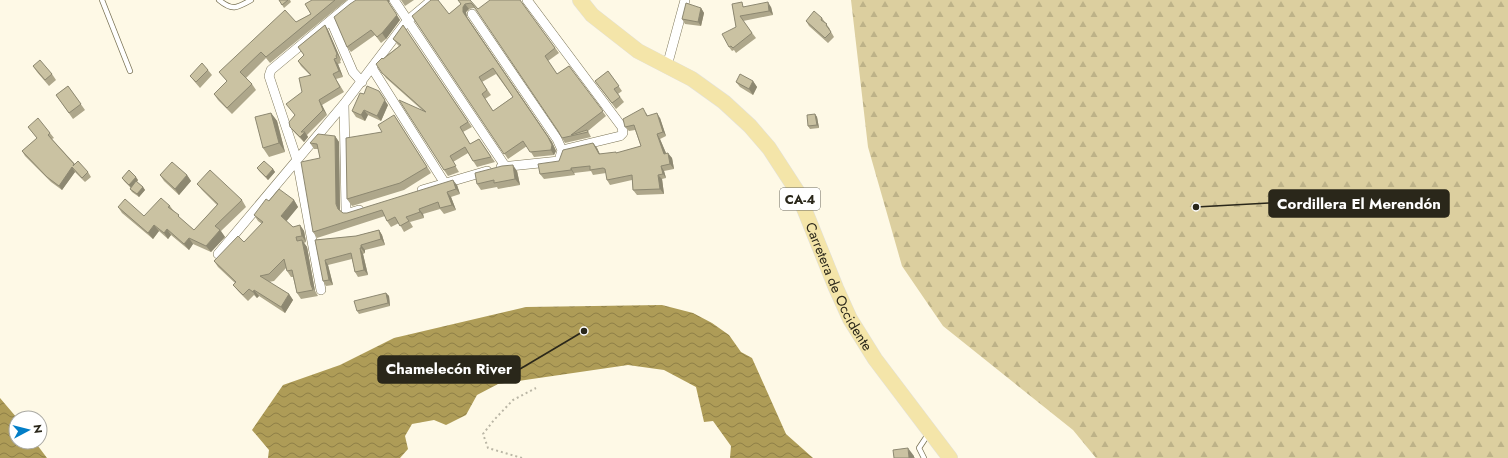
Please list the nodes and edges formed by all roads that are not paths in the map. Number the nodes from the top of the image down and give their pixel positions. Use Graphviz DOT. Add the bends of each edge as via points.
graph roads {
  1 [pos="102,0"];
  2 [pos="219,0"];
  3 [pos="251,0"];
  4 [pos="355,0"];
  5 [pos="394,0"];
  6 [pos="432,0"];
  7 [pos="527,0"];
  8 [pos="580,0"];
  9 [pos="685,0"];
  10 [pos="472,14"];
  11 [pos="331,21"];
  12 [pos="408,21"];
  13 [pos="667,66"];
  14 [pos="372,68"];
  15 [pos="130,71"];
  16 [pos="362,82"];
  17 [pos="344,104"];
  18 [pos="562,150"];
  19 [pos="297,160"];
  20 [pos="505,166"];
  21 [pos="444,182"];
  22 [pos="415,192"];
  23 [pos="371,206"];
  24 [pos="218,254"];
  25 [pos="321,290"];
  26 [pos="930,431"];
  27 [pos="924,458"];
  28 [pos="950,458"];
  1 -- 15 [label="lane"];
  2 -- 3 [label="lane" via="227,6 237,8"];
  4 -- 11 [label="street"];
  5 -- 12 [label="street"];
  6 -- 12 [label="street"];
  7 -- 18 [label="street" via="622,127 623,133 620,136"];
  8 -- 13 [label="main road, Carretera de Occidente / CA-4" via="592,15 638,52"];
  9 -- 13 [label="street"];
  10 -- 18 [label="street"];
  11 -- 16 [label="street" via="353,72"];
  11 -- 19 [label="street" via="271,70 269,76"];
  12 -- 14 [label="street"];
  12 -- 20 [label="street"];
  13 -- 26 [label="main road, Carretera de Occidente / CA-4" via="692,79 724,102 769,148 797,191 850,319 875,359"];
  14 -- 16 [label="street"];
  14 -- 21 [label="street"];
  16 -- 17 [label="street"];
  17 -- 19 [label="street"];
  17 -- 23 [label="street" via="346,210 349,213"];
  18 -- 20 [label="street" via="559,161"];
  19 -- 24 [label="street"];
  19 -- 25 [label="street"];
  20 -- 21 [label="street"];
  21 -- 22 [label="street"];
  26 -- 27 [label="lane" via="919,448"];
  26 -- 28 [label="main road, Carretera de Occidente / CA-4"];
}
